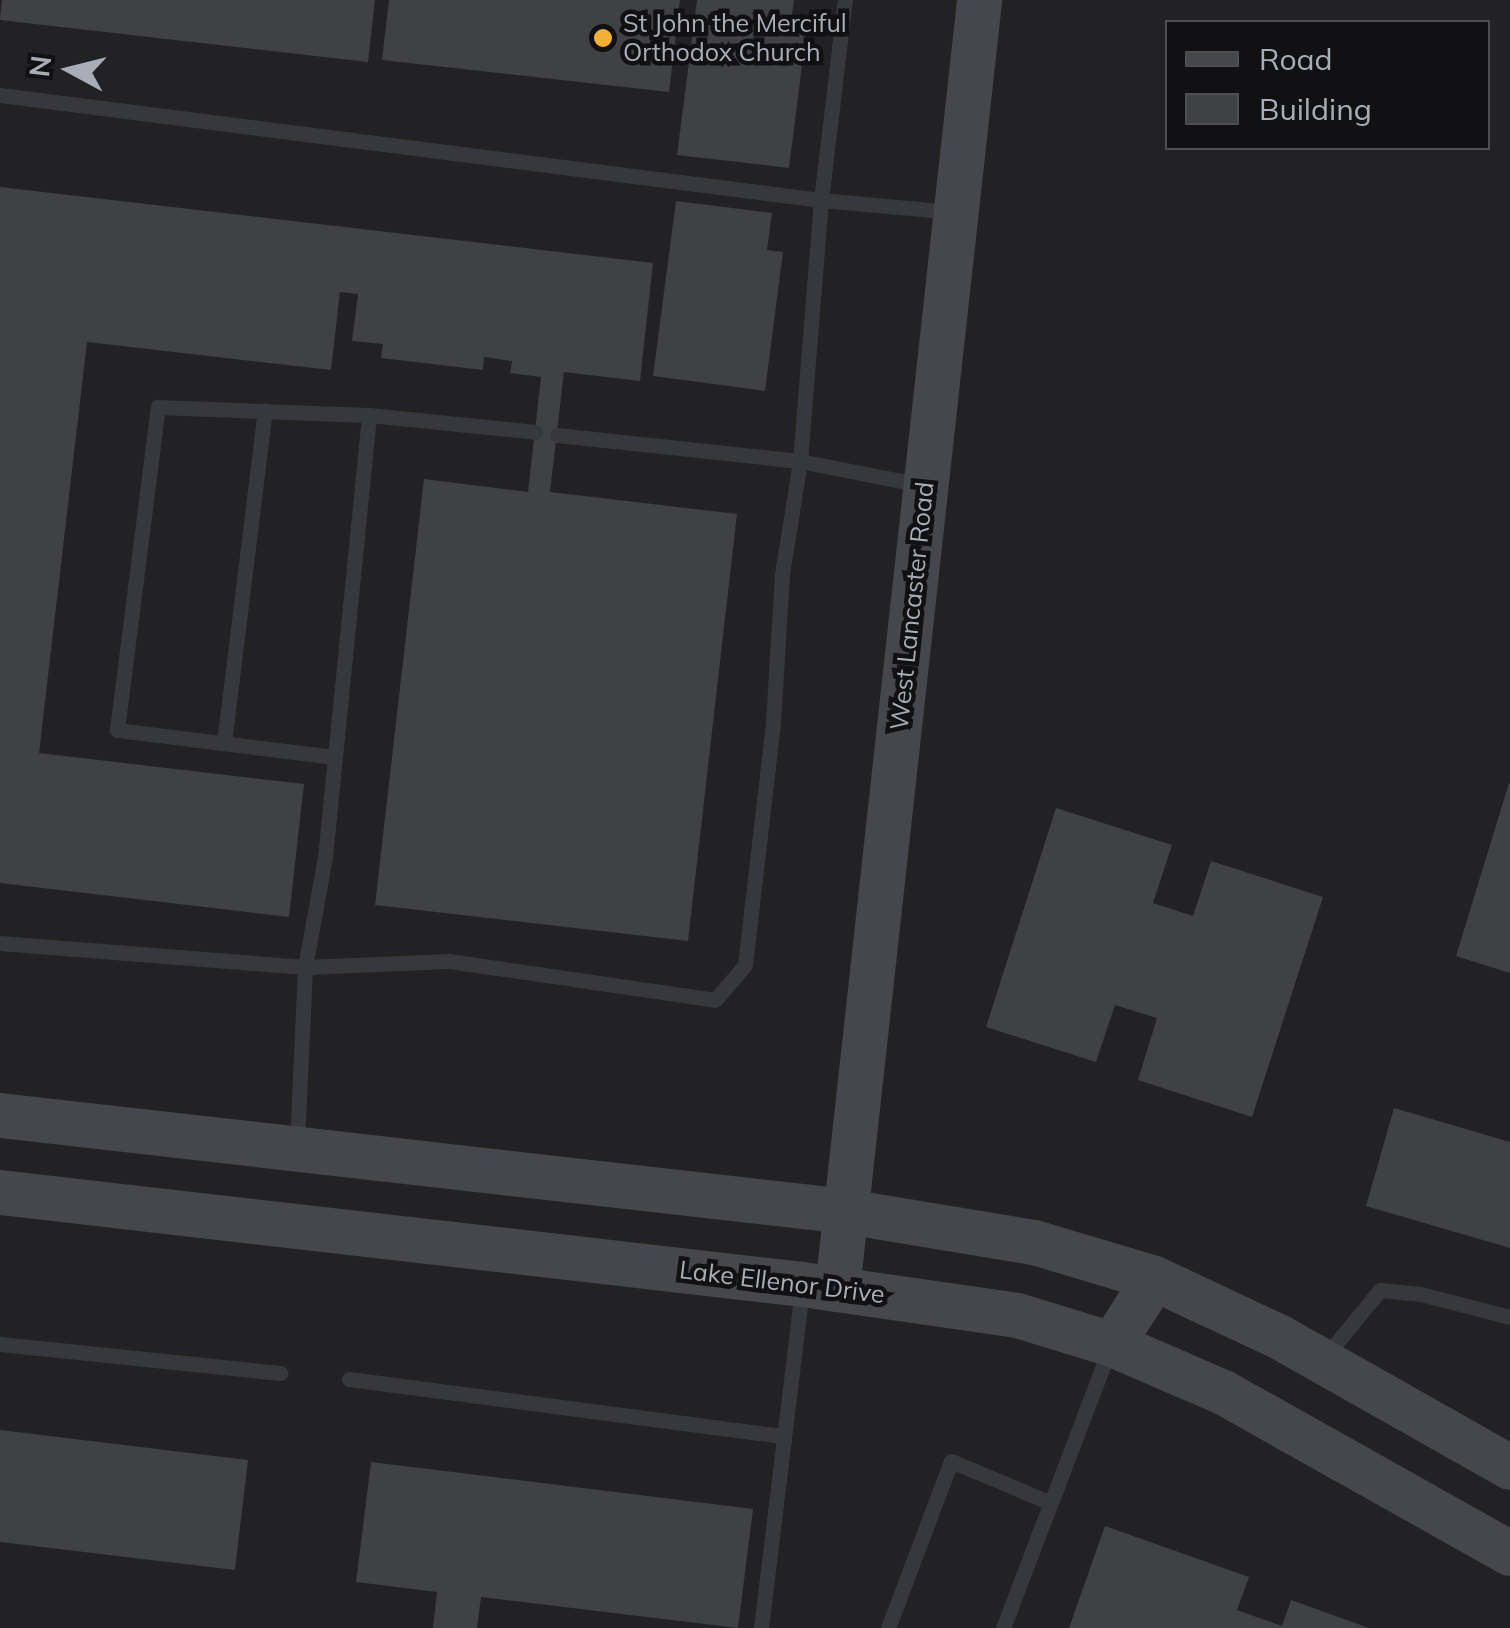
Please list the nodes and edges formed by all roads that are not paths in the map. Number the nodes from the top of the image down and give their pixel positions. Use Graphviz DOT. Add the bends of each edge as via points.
graph roads {
  1 [pos="845,0"];
  2 [pos="978,0"];
  3 [pos="0,95"];
  4 [pos="821,200"];
  5 [pos="955,212"];
  6 [pos="265,411"];
  7 [pos="368,414"];
  8 [pos="535,432"];
  9 [pos="557,434"];
  10 [pos="800,461"];
  11 [pos="925,486"];
  12 [pos="224,744"];
  13 [pos="334,757"];
  14 [pos="0,944"];
  15 [pos="306,967"];
  16 [pos="0,1115"];
  17 [pos="297,1149"];
  18 [pos="0,1192"];
  19 [pos="846,1212"];
  20 [pos="1154,1278"];
  21 [pos="820,1287"];
  22 [pos="1510,1317"];
  23 [pos="0,1344"];
  24 [pos="1112,1344"];
  25 [pos="1322,1361"];
  26 [pos="281,1374"];
  27 [pos="350,1379"];
  28 [pos="784,1436"];
  29 [pos="1510,1467"];
  30 [pos="1051,1503"];
  31 [pos="1510,1554"];
  32 [pos="761,1628"];
  33 [pos="888,1628"];
  34 [pos="1003,1628"];
  1 -- 4 [label="lane"];
  2 -- 5 [label="street, West Lancaster Road"];
  3 -- 4 [label="lane"];
  4 -- 5 [label="lane"];
  4 -- 10 [label="lane"];
  5 -- 11 [label="street, West Lancaster Road"];
  6 -- 7 [label="lane"];
  6 -- 12 [label="lane"];
  6 -- 12 [label="lane" via="158,408 117,730"];
  7 -- 8 [label="lane"];
  7 -- 13 [label="lane"];
  9 -- 10 [label="lane"];
  10 -- 11 [label="lane"];
  10 -- 15 [label="lane" via="782,574 746,965 715,1000 450,961"];
  11 -- 19 [label="street, West Lancaster Road"];
  12 -- 13 [label="lane"];
  13 -- 15 [label="lane"];
  14 -- 15 [label="lane"];
  15 -- 17 [label="lane"];
  16 -- 17 [label="street"];
  17 -- 19 [label="street"];
  18 -- 21 [label="street, Lake Ellenor Drive"];
  19 -- 20 [label="street" via="1034,1242"];
  19 -- 21 [label="street, West Lancaster Road"];
  20 -- 24 [label="street"];
  20 -- 25 [label="street"];
  21 -- 24 [label="street, Lake Ellenor Drive" via="1017,1315"];
  21 -- 28 [label="lane"];
  22 -- 25 [label="lane" via="1380,1290"];
  23 -- 26 [label="lane"];
  24 -- 30 [label="lane"];
  24 -- 31 [label="street, Lake Ellenor Drive" via="1296,1430"];
  25 -- 29 [label="street"];
  27 -- 28 [label="lane"];
  28 -- 32 [label="lane"];
  30 -- 33 [label="lane" via="951,1461"];
  30 -- 34 [label="lane"];
}
